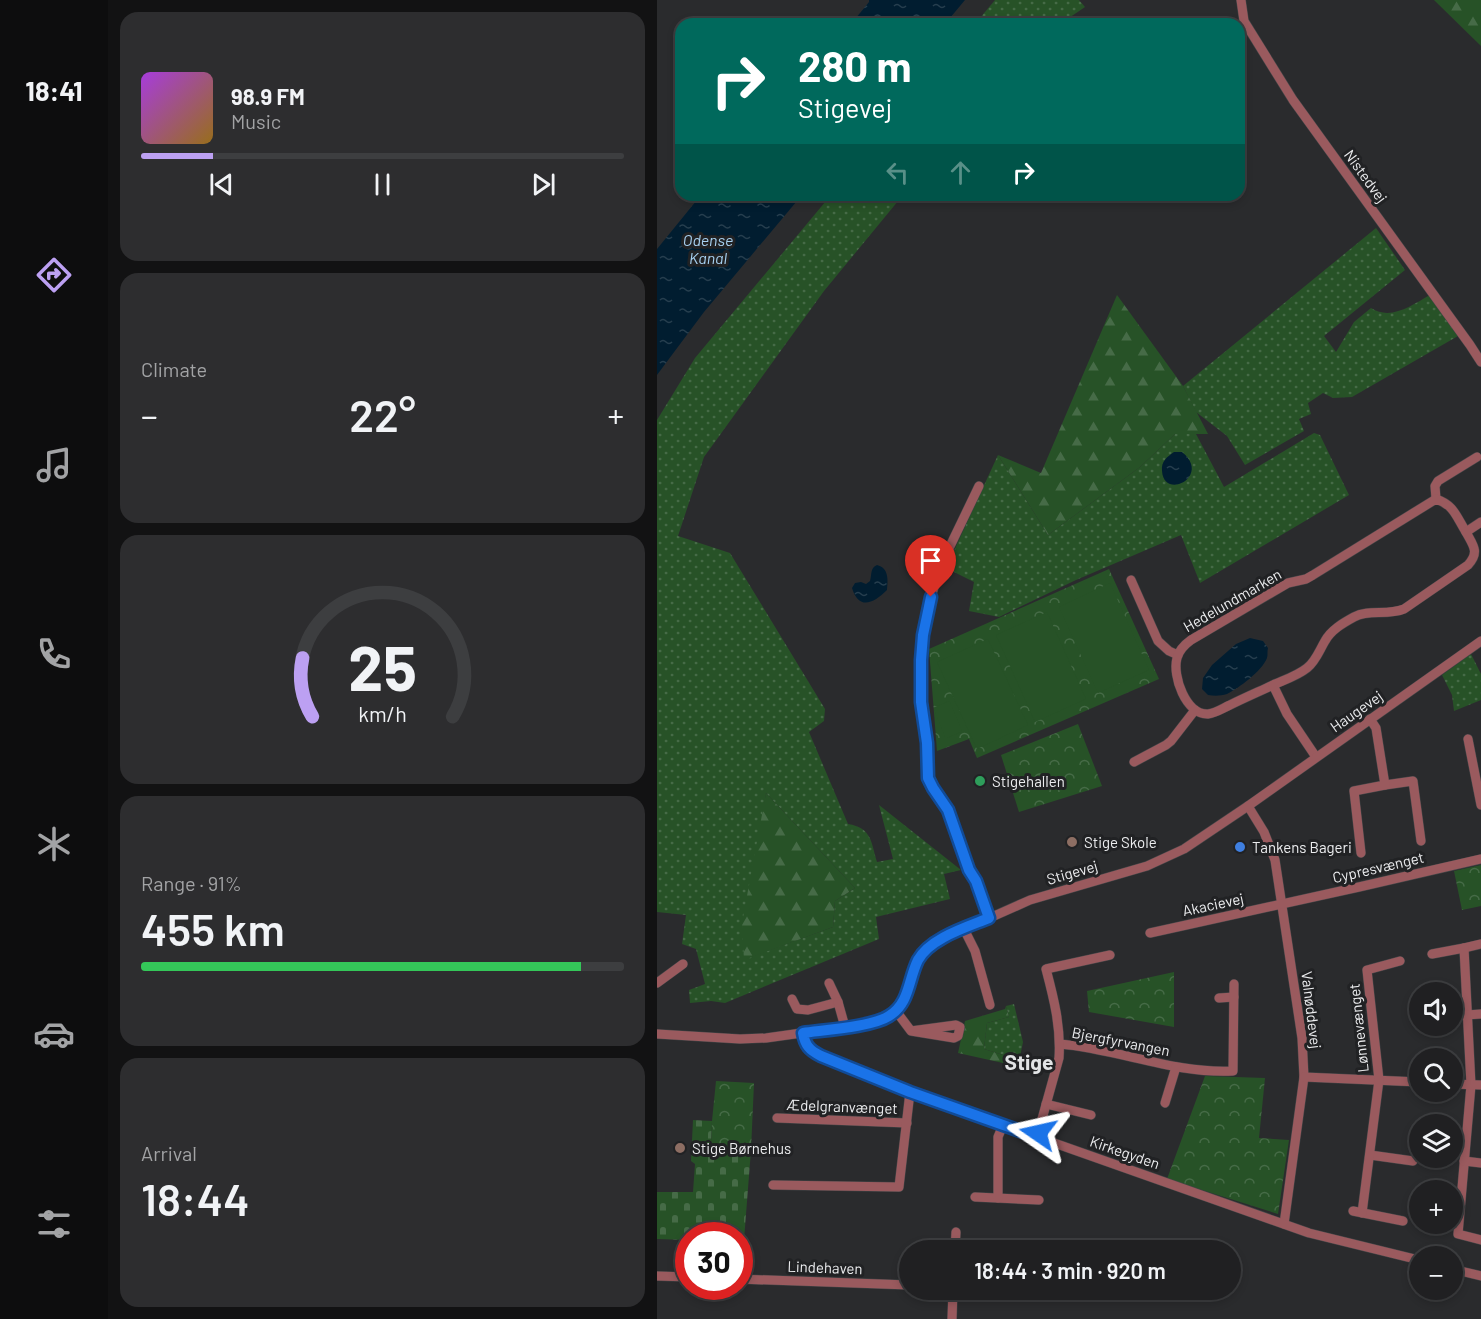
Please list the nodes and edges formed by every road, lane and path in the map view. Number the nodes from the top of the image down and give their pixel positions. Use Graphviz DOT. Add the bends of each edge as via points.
graph roads {
  1 [pos="1241,0"];
  2 [pos="1244,18"];
  3 [pos="1245,23"];
  4 [pos="1481,362"];
  5 [pos="1477,457"];
  6 [pos="979,486"];
  7 [pos="1436,500"];
  8 [pos="1481,522"];
  9 [pos="1466,531"];
  10 [pos="1131,580"];
  11 [pos="1481,641"];
  12 [pos="1177,657"];
  13 [pos="1273,685"];
  14 [pos="1195,710"];
  15 [pos="1370,719"];
  16 [pos="1468,739"];
  17 [pos="1316,757"];
  18 [pos="1134,762"];
  19 [pos="1385,785"];
  20 [pos="1481,805"];
  21 [pos="1248,806"];
  22 [pos="1421,841"];
  23 [pos="1361,853"];
  24 [pos="1481,859"];
  25 [pos="1282,904"];
  26 [pos="989,918"];
  27 [pos="964,928"];
  28 [pos="1150,933"];
  29 [pos="1481,944"];
  30 [pos="1464,948"];
  31 [pos="1110,954"];
  32 [pos="1432,954"];
  33 [pos="1400,961"];
  34 [pos="683,964"];
  35 [pos="657,983"];
  36 [pos="829,984"];
  37 [pos="1234,984"];
  38 [pos="1234,997"];
  39 [pos="1219,998"];
  40 [pos="792,999"];
  41 [pos="838,1002"];
  42 [pos="990,1005"];
  43 [pos="895,1011"];
  44 [pos="1481,1014"];
  45 [pos="1463,1015"];
  46 [pos="1467,1015"];
  47 [pos="845,1027"];
  48 [pos="911,1031"];
  49 [pos="803,1033"];
  50 [pos="657,1034"];
  51 [pos="1060,1044"];
  52 [pos="1176,1067"];
  53 [pos="1304,1077"];
  54 [pos="1379,1080"];
  55 [pos="1409,1082"];
  56 [pos="1476,1085"];
  57 [pos="910,1092"];
  58 [pos="1165,1103"];
  59 [pos="1046,1104"];
  60 [pos="1091,1115"];
  61 [pos="777,1118"];
  62 [pos="907,1123"];
  63 [pos="1003,1125"];
  64 [pos="1037,1137"];
  65 [pos="1369,1155"];
  66 [pos="1409,1160"];
  67 [pos="1464,1161"];
  68 [pos="1481,1163"];
  69 [pos="773,1185"];
  70 [pos="975,1197"];
  71 [pos="998,1198"];
  72 [pos="1038,1200"];
  73 [pos="1403,1221"];
  74 [pos="1284,1224"];
  75 [pos="956,1232"];
  76 [pos="956,1240"];
  77 [pos="1481,1240"];
  78 [pos="1409,1258"];
  79 [pos="1463,1272"];
  80 [pos="657,1276"];
  81 [pos="1481,1276"];
  82 [pos="675,1277"];
  83 [pos="753,1279"];
  84 [pos="899,1285"];
  85 [pos="953,1300"];
  86 [pos="952,1319"];
  1 -- 2 [label="street, Nistedvej"];
  3 -- 4 [label="street, Nistedvej" via="1293,100"];
  5 -- 7 [label="street" via="1438,481"];
  6 -- 26 [label="street" via="941,565 931,597 922,644 921,702 928,778 948,810"];
  7 -- 9 [label="street" via="1451,508"];
  7 -- 12 [label="street, Hedelundmarken" via="1334,557 1313,575 1288,583 1191,640"];
  8 -- 9 [label="street"];
  9 -- 13 [label="street" via="1475,550 1468,565 1404,609 1356,616 1329,635 1307,668"];
  10 -- 12 [label="street, Hedelundmarken" via="1158,641"];
  11 -- 15 [label="street, Haugevej"];
  12 -- 14 [label="street" via="1179,683"];
  13 -- 14 [label="street" via="1210,714"];
  13 -- 17 [label="street"];
  14 -- 18 [label="street" via="1166,746"];
  15 -- 17 [label="street, Haugevej"];
  15 -- 19 [label="street" via="1376,728"];
  16 -- 20 [label="street"];
  17 -- 21 [label="street, Haugevej"];
  19 -- 22 [label="street" via="1413,781"];
  19 -- 23 [label="street" via="1354,791"];
  21 -- 25 [label="street, Valnøddevej" via="1275,860"];
  21 -- 26 [label="street, Stigevej" via="1184,849 1153,864 1030,900"];
  24 -- 25 [label="street, Cypresvænget"];
  25 -- 28 [label="street, Akacievej"];
  25 -- 53 [label="street, Valnøddevej"];
  26 -- 27 [label="street, Stigevej"];
  27 -- 42 [label="street" via="975,951"];
  27 -- 43 [label="street, Stigevej" via="925,951 905,998"];
  29 -- 30 [label="street"];
  30 -- 32 [label="street"];
  30 -- 46 [label="street"];
  31 -- 51 [label="street, Bjergfyrvangen" via="1046,969"];
  33 -- 54 [label="street, Lønnevænget" via="1367,970"];
  34 -- 35 [label="street"];
  36 -- 41 [label="street"];
  37 -- 38 [label="street, Bjergfyrvangen"];
  38 -- 39 [label="street"];
  38 -- 52 [label="street, Bjergfyrvangen" via="1233,1071"];
  40 -- 41 [label="street" via="797,1009 808,1010"];
  41 -- 47 [label="street"];
  43 -- 47 [label="street" via="881,1021"];
  43 -- 48 [label="street"];
  44 -- 46 [label="street"];
  45 -- 46 [label="street"];
  46 -- 56 [label="street"];
  47 -- 49 [label="street"];
  49 -- 50 [label="street" via="740,1039"];
  49 -- 57 [label="street, Kirkegyden" via="811,1051"];
  51 -- 52 [label="street, Bjergfyrvangen"];
  51 -- 59 [label="street, Bjergfyrvangen"];
  52 -- 58 [label="street, Bjergfyrvangen"];
  53 -- 54 [label="street"];
  53 -- 74 [label="street, Valnøddevej"];
  54 -- 55 [label="street"];
  54 -- 65 [label="street"];
  56 -- 67 [label="street"];
  57 -- 62 [label="street, Ædelgranvænget"];
  57 -- 63 [label="street, Kirkegyden"];
  59 -- 60 [label="street"];
  59 -- 64 [label="street, Bjergfyrvangen"];
  61 -- 62 [label="street, Ædelgranvænget"];
  62 -- 69 [label="street, Ædelgranvænget" via="899,1187"];
  63 -- 64 [label="street, Kirkegyden"];
  63 -- 71 [label="street" via="998,1137"];
  64 -- 74 [label="street, Kirkegyden"];
  65 -- 66 [label="street"];
  65 -- 73 [label="street" via="1357,1212"];
  67 -- 68 [label="street"];
  67 -- 77 [label="street" via="1458,1233"];
  70 -- 71 [label="street"];
  71 -- 72 [label="street"];
  74 -- 78 [label="street, Kirkegyden"];
  75 -- 76 [label="street"];
  79 -- 81 [label="street"];
  80 -- 82 [label="street"];
  83 -- 84 [label="street, Lindehaven"];
  85 -- 86 [label="street"];
}
